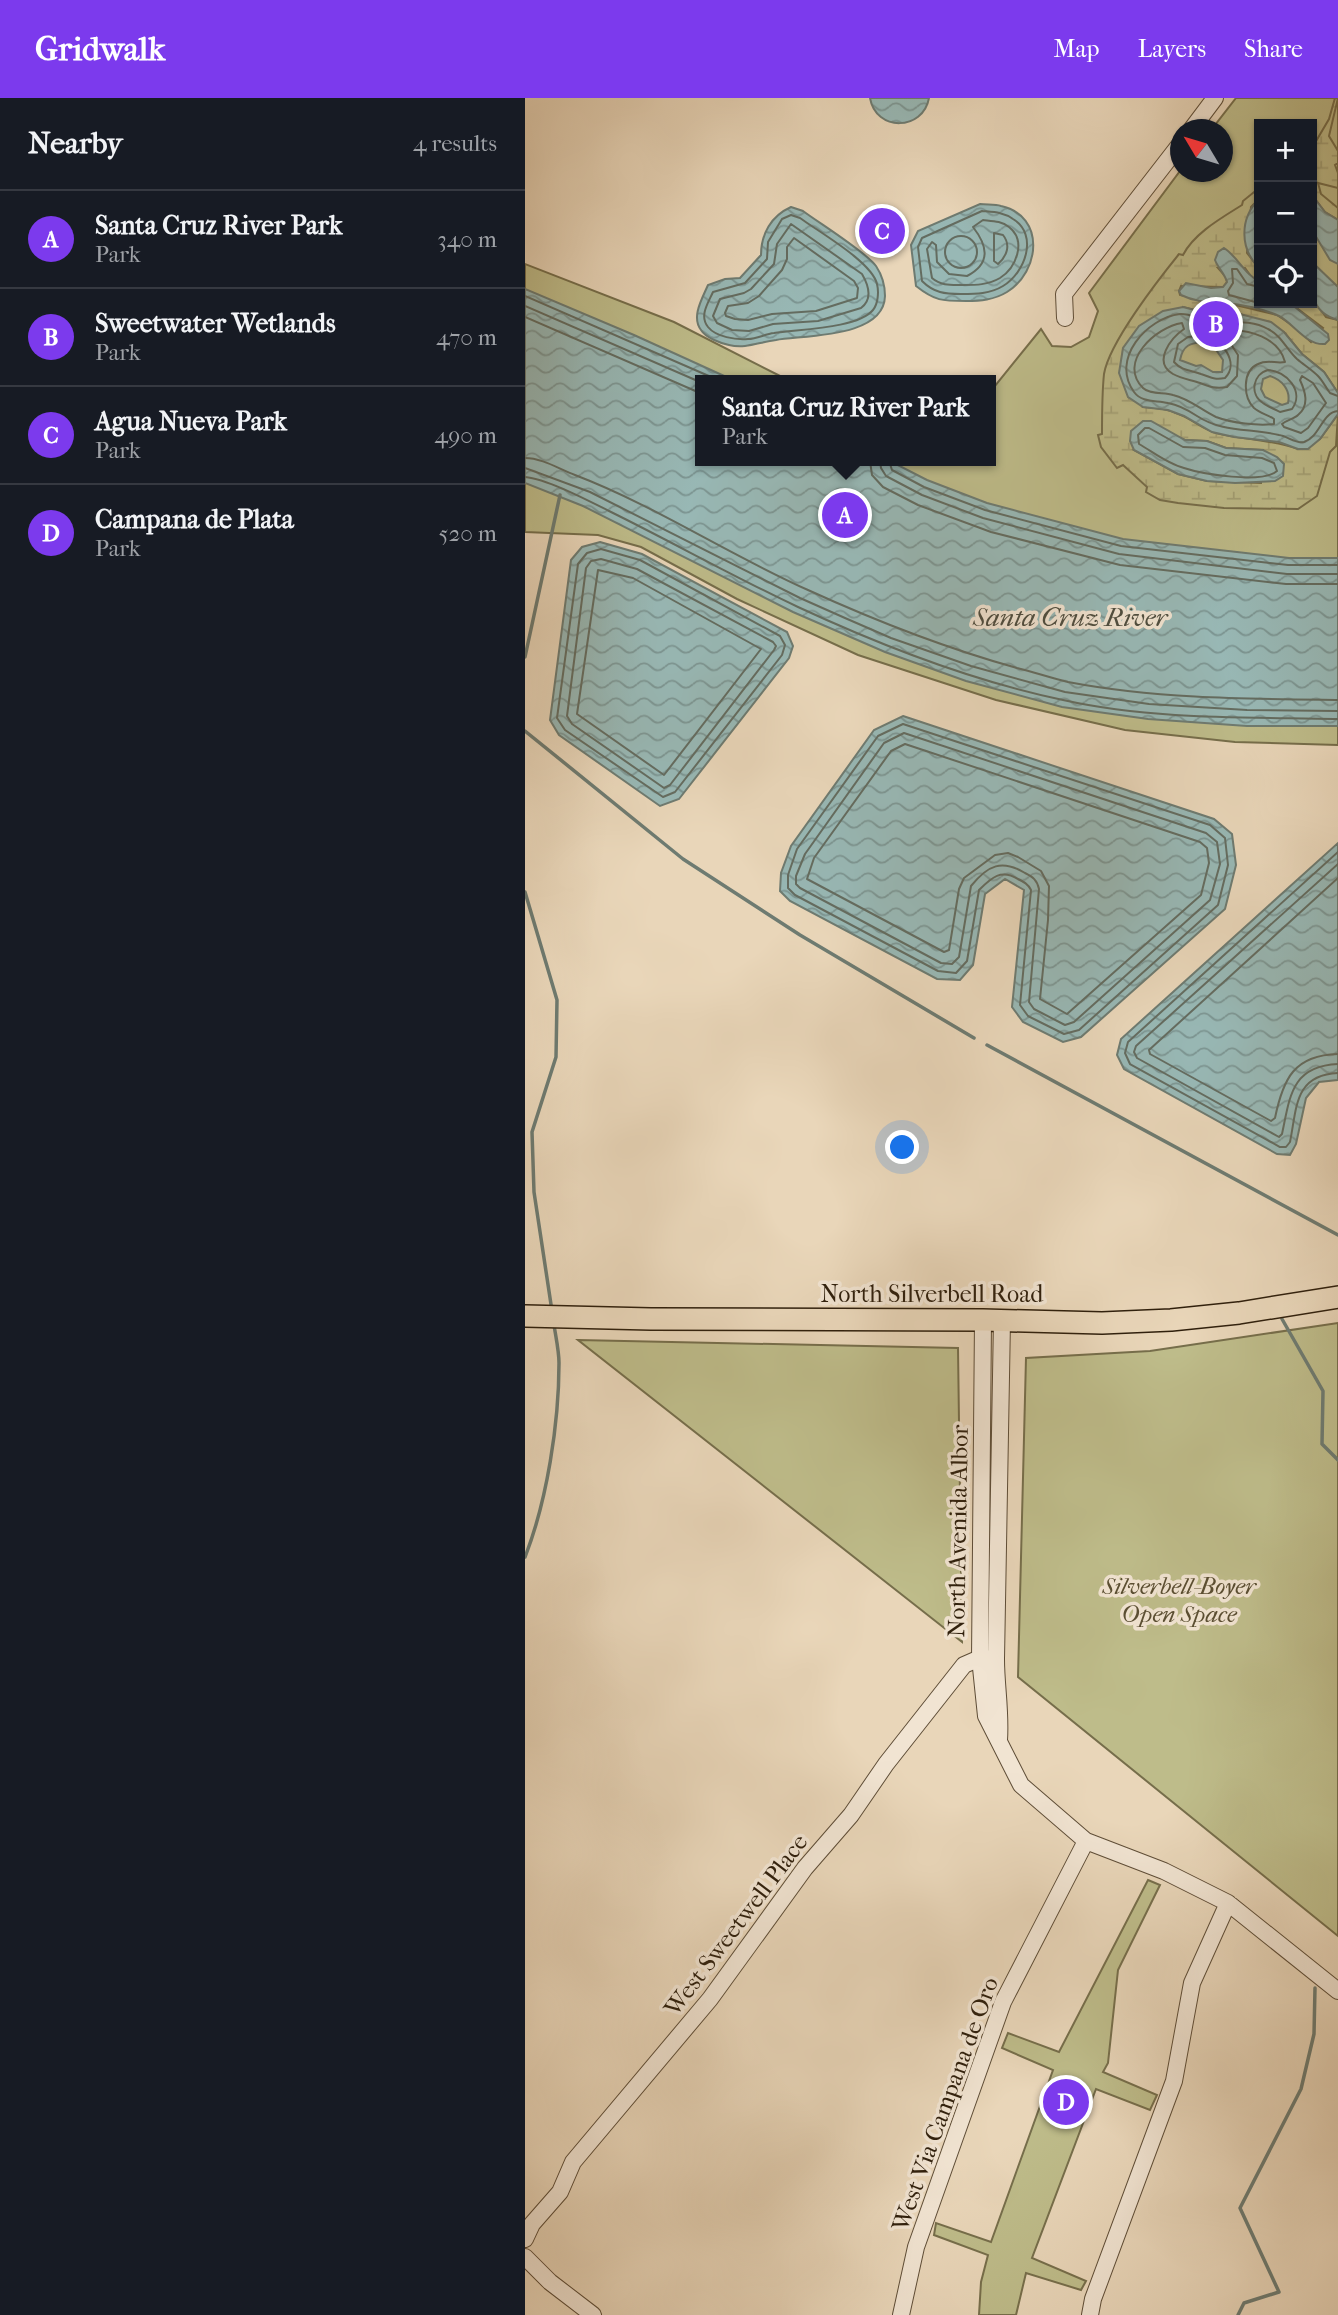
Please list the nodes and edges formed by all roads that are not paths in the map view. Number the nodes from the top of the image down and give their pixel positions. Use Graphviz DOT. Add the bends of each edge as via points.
graph roads {
  1 [pos="1215,98"];
  2 [pos="1199,119"];
  3 [pos="1170,157"];
  4 [pos="1065,317"];
  5 [pos="1338,1297"];
  6 [pos="525,1316"];
  7 [pos="992,1320"];
  8 [pos="980,1574"];
  9 [pos="998,1574"];
  10 [pos="988,1658"];
  11 [pos="1086,1841"];
  12 [pos="1228,1903"];
  13 [pos="1338,1991"];
  14 [pos="525,2239"];
  15 [pos="525,2257"];
  16 [pos="593,2315"];
  17 [pos="901,2315"];
  18 [pos="1090,2315"];
  1 -- 2 [label="street"];
  3 -- 4 [label="street" via="1064,294"];
  5 -- 7 [label="main road, North Silverbell Road" via="1171,1320"];
  6 -- 7 [label="main road, North Silverbell Road"];
  7 -- 8 [label="street, North Avenida Albor"];
  7 -- 9 [label="street, North Avenida Albor"];
  8 -- 9 [label="street"];
  8 -- 10 [label="street, North Avenida Albor"];
  9 -- 10 [label="street, North Avenida Albor"];
  10 -- 11 [label="street, North Avenida Albor" via="986,1716 1021,1785"];
  10 -- 14 [label="street, West Sweetwell Place" via="964,1665 851,1815 805,1868 710,1999 573,2162 560,2192"];
  11 -- 12 [label="street, North Avenida Albor" via="1164,1871"];
  11 -- 17 [label="street, West Via Campana de Oro" via="1003,2002 916,2247"];
  12 -- 13 [label="street, North Avenida Albor"];
  12 -- 18 [label="street" via="1192,1983 1174,2081"];
  15 -- 16 [label="street"];
}
